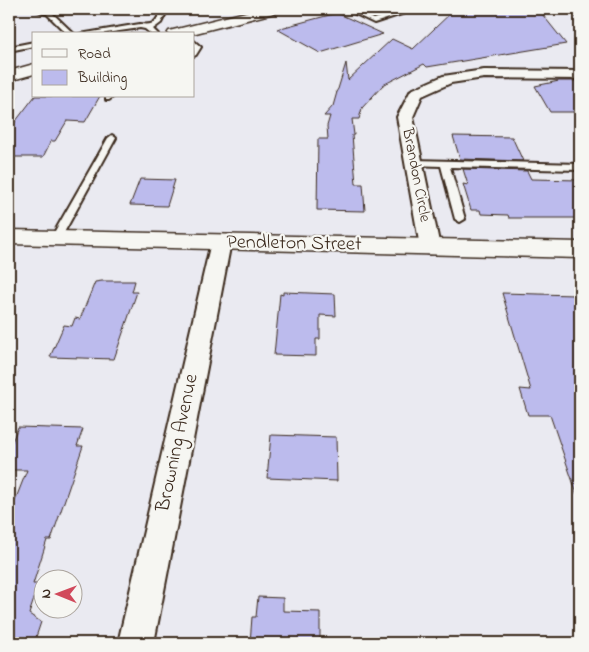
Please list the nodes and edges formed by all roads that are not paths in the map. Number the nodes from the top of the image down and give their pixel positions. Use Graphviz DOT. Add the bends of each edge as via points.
graph roads {
  1 [pos="41,9"];
  2 [pos="165,9"];
  3 [pos="273,9"];
  4 [pos="348,9"];
  5 [pos="414,9"];
  6 [pos="573,9"];
  7 [pos="580,16"];
  8 [pos="149,28"];
  9 [pos="69,32"];
  10 [pos="96,32"];
  11 [pos="153,32"];
  12 [pos="182,32"];
  13 [pos="32,44"];
  14 [pos="9,50"];
  15 [pos="32,70"];
  16 [pos="580,75"];
  17 [pos="9,76"];
  18 [pos="112,138"];
  19 [pos="414,163"];
  20 [pos="444,164"];
  21 [pos="580,167"];
  22 [pos="460,219"];
  23 [pos="9,237"];
  24 [pos="56,238"];
  25 [pos="221,242"];
  26 [pos="430,246"];
  27 [pos="580,250"];
  28 [pos="136,643"];
  1 -- 9 [label="lane"];
  2 -- 8 [label="lane" via="159,22"];
  3 -- 12 [label="main road"];
  4 -- 5 [label="lane" via="374,21"];
  6 -- 7 [label="lane"];
  8 -- 10 [label="lane" via="137,26"];
  8 -- 11 [label="lane"];
  13 -- 14 [label="lane"];
  15 -- 17 [label="main road"];
  16 -- 19 [label="street, Brandon Circle" via="484,74 448,79 416,93 405,117"];
  18 -- 24 [label="lane"];
  19 -- 20 [label="lane"];
  19 -- 26 [label="street, Brandon Circle"];
  20 -- 21 [label="lane"];
  20 -- 22 [label="lane"];
  23 -- 24 [label="main road, Pendleton Street"];
  24 -- 25 [label="main road, Pendleton Street"];
  25 -- 26 [label="main road, Pendleton Street"];
  25 -- 28 [label="street, Browning Avenue"];
  26 -- 27 [label="main road, Pendleton Street"];
}
